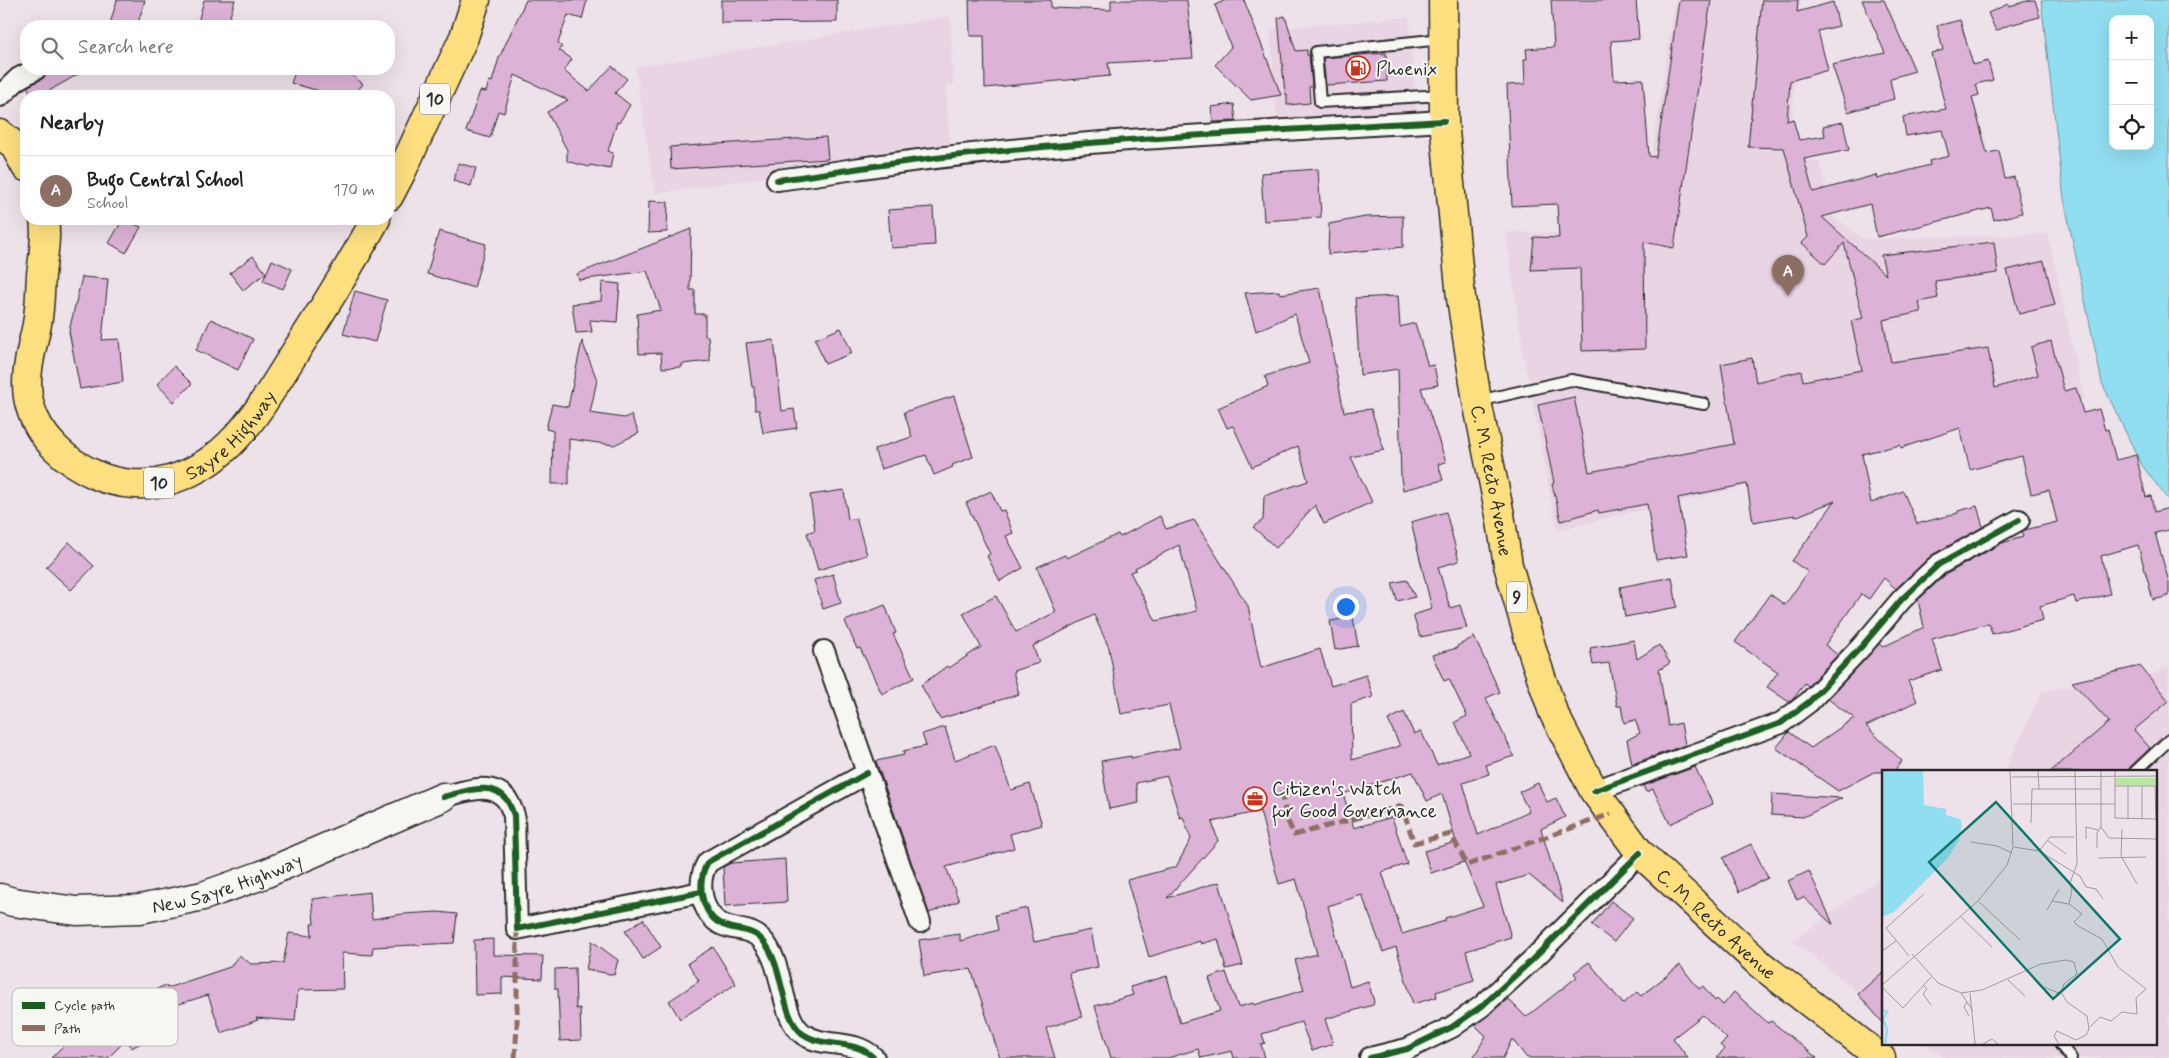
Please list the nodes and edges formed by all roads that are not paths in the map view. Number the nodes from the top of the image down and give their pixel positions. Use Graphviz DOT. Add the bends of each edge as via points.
graph roads {
  1 [pos="476,0"];
  2 [pos="1443,0"];
  3 [pos="1443,38"];
  4 [pos="25,75"];
  5 [pos="0,96"];
  6 [pos="1444,108"];
  7 [pos="0,134"];
  8 [pos="20,156"];
  9 [pos="777,180"];
  10 [pos="395,185"];
  11 [pos="45,225"];
  12 [pos="372,225"];
  13 [pos="1477,401"];
  14 [pos="1704,404"];
  15 [pos="2019,520"];
  16 [pos="824,651"];
  17 [pos="2169,740"];
  18 [pos="2138,770"];
  19 [pos="867,773"];
  20 [pos="1594,791"];
  21 [pos="443,796"];
  22 [pos="1640,853"];
  23 [pos="701,892"];
  24 [pos="0,898"];
  25 [pos="920,922"];
  26 [pos="2062,1046"];
  27 [pos="1409,1053"];
  28 [pos="874,1058"];
  29 [pos="1370,1058"];
  30 [pos="1881,1058"];
  31 [pos="2071,1058"];
  1 -- 10 [label="highway, 10" via="464,37"];
  2 -- 3 [label="highway, C. M. Recto Avenue / 9"];
  3 -- 6 [label="highway, C. M. Recto Avenue / 9"];
  3 -- 6 [label="lane" via="1316,52 1320,102"];
  4 -- 5 [label="street"];
  6 -- 9 [label="street" via="1216,134 920,160"];
  6 -- 13 [label="highway, C. M. Recto Avenue / 9" via="1461,298"];
  7 -- 8 [label="highway"];
  11 -- 12 [label="highway, Sayre Highway / 10" via="38,322 27,385 30,406 56,451 81,469 116,482 147,484 200,469 244,430 304,339"];
  13 -- 14 [label="lane" via="1571,380"];
  13 -- 20 [label="highway, C. M. Recto Avenue / 9" via="1508,565 1532,653 1554,712"];
  15 -- 20 [label="street" via="1938,564 1902,599 1810,702 1781,723"];
  16 -- 19 [label="street"];
  17 -- 18 [label="lane"];
  19 -- 23 [label="street" via="708,862 700,881"];
  19 -- 25 [label="street"];
  20 -- 22 [label="highway, C. M. Recto Avenue / 9"];
  21 -- 23 [label="street" via="486,789 496,791 507,800 514,815 517,929"];
  21 -- 24 [label="main road, New Sayre Highway" via="262,875 203,896 140,909 76,911"];
  22 -- 27 [label="street" via="1482,1006"];
  22 -- 30 [label="highway, C. M. Recto Avenue / 9" via="1761,965"];
  23 -- 28 [label="street" via="713,918 723,925 750,931 763,940 774,957 793,1024 803,1034 816,1041 858,1047"];
  26 -- 31 [label="lane"];
  27 -- 29 [label="street"];
}
